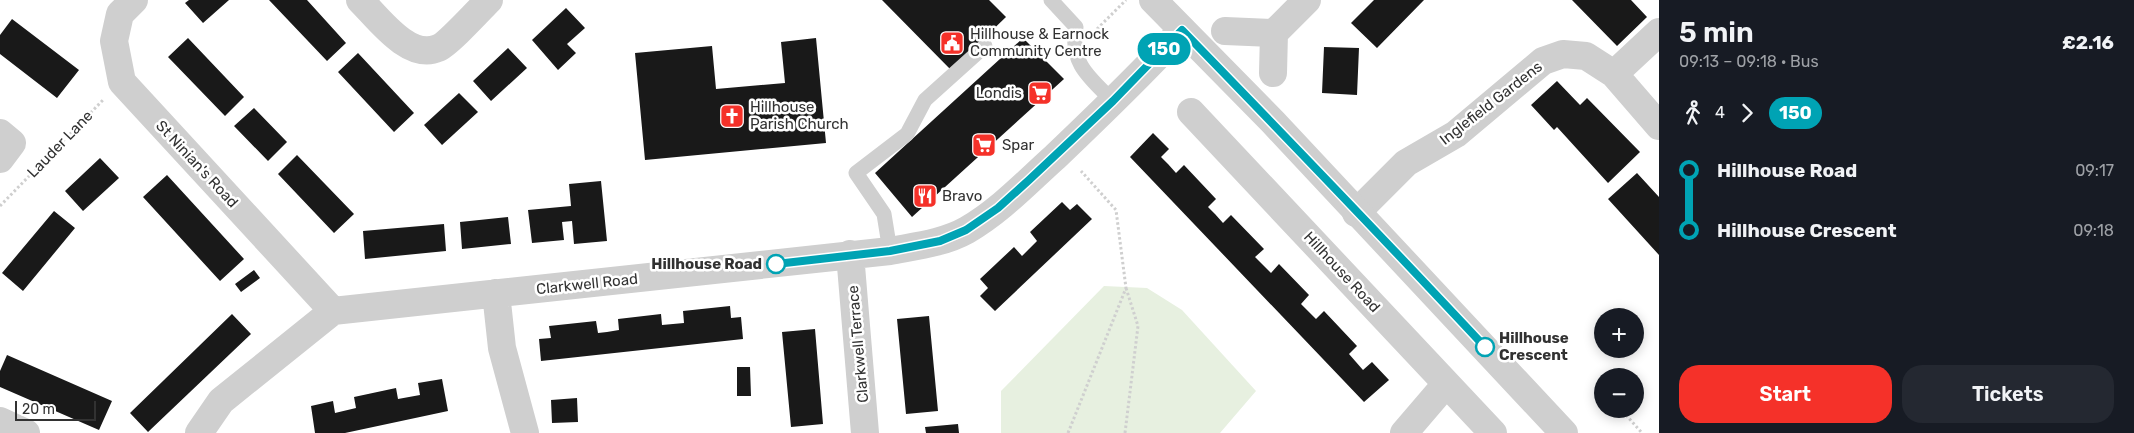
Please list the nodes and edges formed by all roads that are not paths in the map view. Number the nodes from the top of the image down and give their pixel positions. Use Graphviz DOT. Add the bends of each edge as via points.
graph roads {
  1 [pos="134,0"];
  2 [pos="360,0"];
  3 [pos="489,0"];
  4 [pos="1051,0"];
  5 [pos="1153,0"];
  6 [pos="1307,0"];
  7 [pos="1182,30"];
  8 [pos="1225,31"];
  9 [pos="1659,32"];
  10 [pos="1274,33"];
  11 [pos="985,46"];
  12 [pos="1273,74"];
  13 [pos="1614,74"];
  14 [pos="1113,101"];
  15 [pos="1191,112"];
  16 [pos="1659,126"];
  17 [pos="0,133"];
  18 [pos="0,159"];
  19 [pos="1356,213"];
  20 [pos="890,251"];
  21 [pos="850,254"];
  22 [pos="496,293"];
  23 [pos="333,311"];
  24 [pos="1446,384"];
  25 [pos="0,421"];
  26 [pos="26,433"];
  27 [pos="199,433"];
  28 [pos="525,433"];
  29 [pos="865,433"];
  30 [pos="1404,433"];
  31 [pos="1493,433"];
  32 [pos="1564,433"];
  1 -- 23 [label="street, St Ninian's Road" via="120,14 114,41 122,82"];
  2 -- 3 [label="street" via="401,42 420,51 438,48"];
  4 -- 14 [label="lane" via="1075,32 1075,55 1079,64"];
  5 -- 7 [label="street"];
  6 -- 10 [label="street"];
  7 -- 14 [label="street, Clarkwell Road"];
  7 -- 19 [label="street" via="1273,122"];
  8 -- 10 [label="street"];
  9 -- 13 [label="street"];
  10 -- 12 [label="street"];
  11 -- 20 [label="lane" via="925,100 907,134 856,173 884,214"];
  13 -- 16 [label="street, Inglefield Gardens"];
  13 -- 19 [label="street, Inglefield Gardens" via="1586,56 1563,54 1543,61 1456,134 1406,164"];
  14 -- 20 [label="street, Clarkwell Road" via="998,208 966,230 940,241"];
  15 -- 24 [label="street, Hillhouse Road"];
  17 -- 18 [label="street" via="12,143"];
  19 -- 32 [label="street"];
  20 -- 21 [label="street, Clarkwell Road"];
  21 -- 22 [label="street, Clarkwell Road"];
  21 -- 29 [label="street, Clarkwell Terrace"];
  22 -- 23 [label="street, Clarkwell Road"];
  22 -- 28 [label="street" via="502,348"];
  23 -- 27 [label="street" via="221,401"];
  24 -- 30 [label="street"];
  24 -- 31 [label="street, Hillhouse Road"];
  25 -- 26 [label="street"];
}
